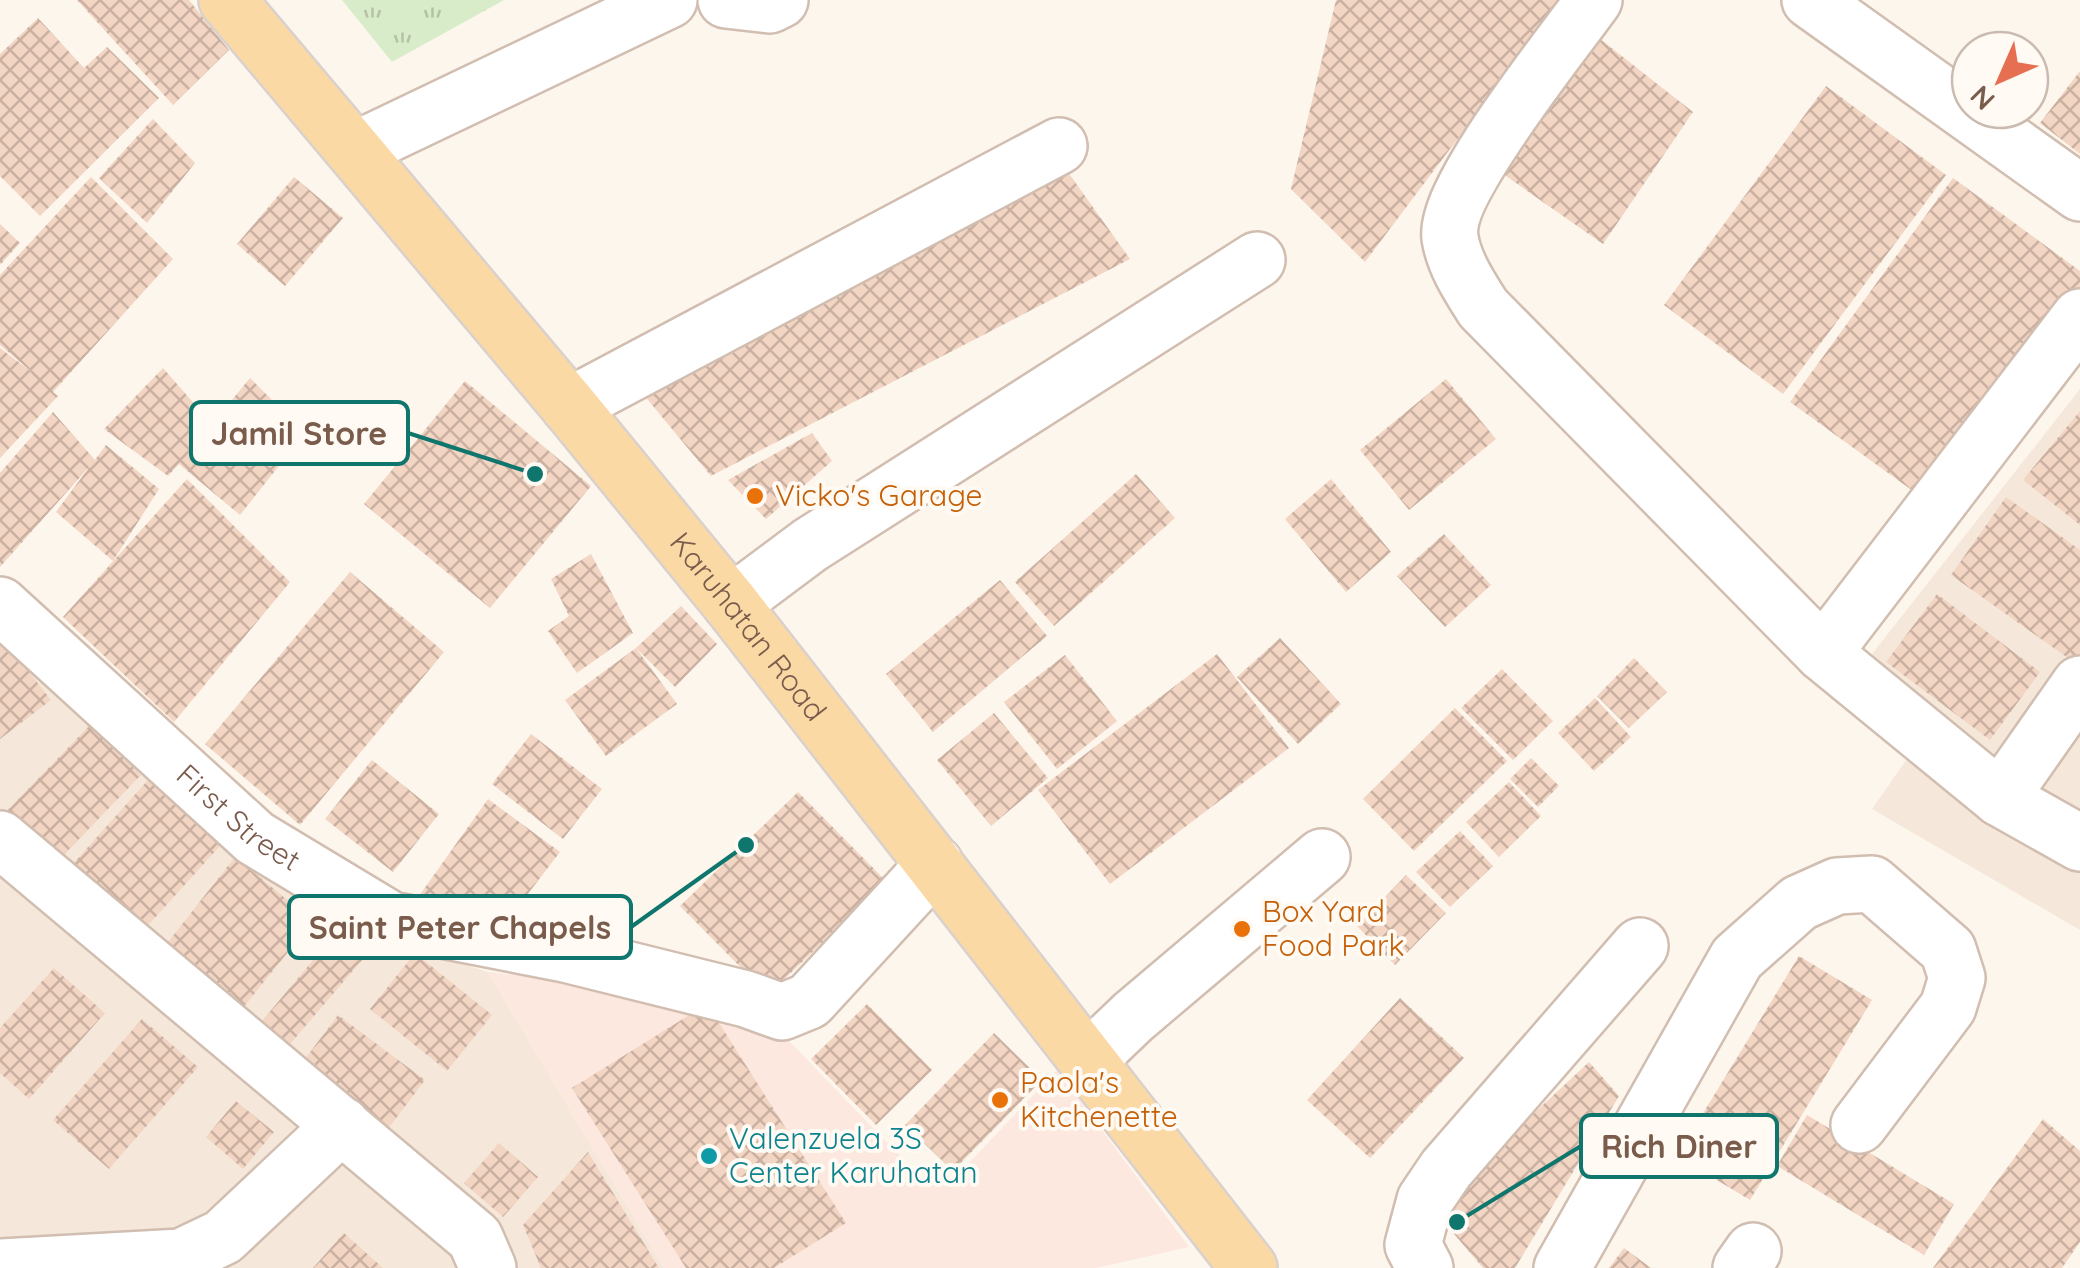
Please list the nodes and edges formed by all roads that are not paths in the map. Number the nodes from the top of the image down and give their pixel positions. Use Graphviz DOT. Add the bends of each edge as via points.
graph roads {
  1 [pos="228,0"];
  2 [pos="668,0"];
  3 [pos="726,0"];
  4 [pos="780,0"];
  5 [pos="1594,0"];
  6 [pos="1810,0"];
  7 [pos="1059,146"];
  8 [pos="354,150"];
  9 [pos="2080,192"];
  10 [pos="1257,260"];
  11 [pos="2080,316"];
  12 [pos="570,406"];
  13 [pos="732,604"];
  14 [pos="0,605"];
  15 [pos="1823,653"];
  16 [pos="2080,684"];
  17 [pos="2000,798"];
  18 [pos="0,839"];
  19 [pos="2080,843"];
  20 [pos="1322,857"];
  21 [pos="935,864"];
  22 [pos="1640,946"];
  23 [pos="1087,1061"];
  24 [pos="1859,1124"];
  25 [pos="342,1125"];
  26 [pos="0,1267"];
  27 [pos="488,1268"];
  28 [pos="1249,1268"];
  29 [pos="1426,1268"];
  30 [pos="1562,1268"];
  1 -- 8 [label="main road, Karuhatan Road"];
  2 -- 8 [label="street"];
  3 -- 4 [label="street"];
  5 -- 15 [label="street" via="1480,158 1465,189 1449,234 1463,276 1483,308"];
  6 -- 9 [label="street"];
  7 -- 12 [label="street"];
  8 -- 12 [label="main road, Karuhatan Road"];
  10 -- 13 [label="street" via="810,545"];
  11 -- 15 [label="street"];
  12 -- 13 [label="main road, Karuhatan Road"];
  13 -- 21 [label="main road, Karuhatan Road"];
  14 -- 21 [label="street, First Street" via="255,838 391,920 565,954 782,1012 808,1000"];
  15 -- 17 [label="street"];
  16 -- 17 [label="street"];
  17 -- 19 [label="street"];
  18 -- 25 [label="street"];
  20 -- 23 [label="street"];
  21 -- 23 [label="main road, Karuhatan Road"];
  22 -- 29 [label="street" via="1424,1200 1413,1245"];
  23 -- 28 [label="main road, Karuhatan Road"];
  24 -- 30 [label="street" via="1948,1007 1958,978 1948,950 1872,884 1837,886 1800,903 1737,958"];
  25 -- 26 [label="street" via="223,1237 181,1257"];
  25 -- 27 [label="street" via="475,1238"];
}
